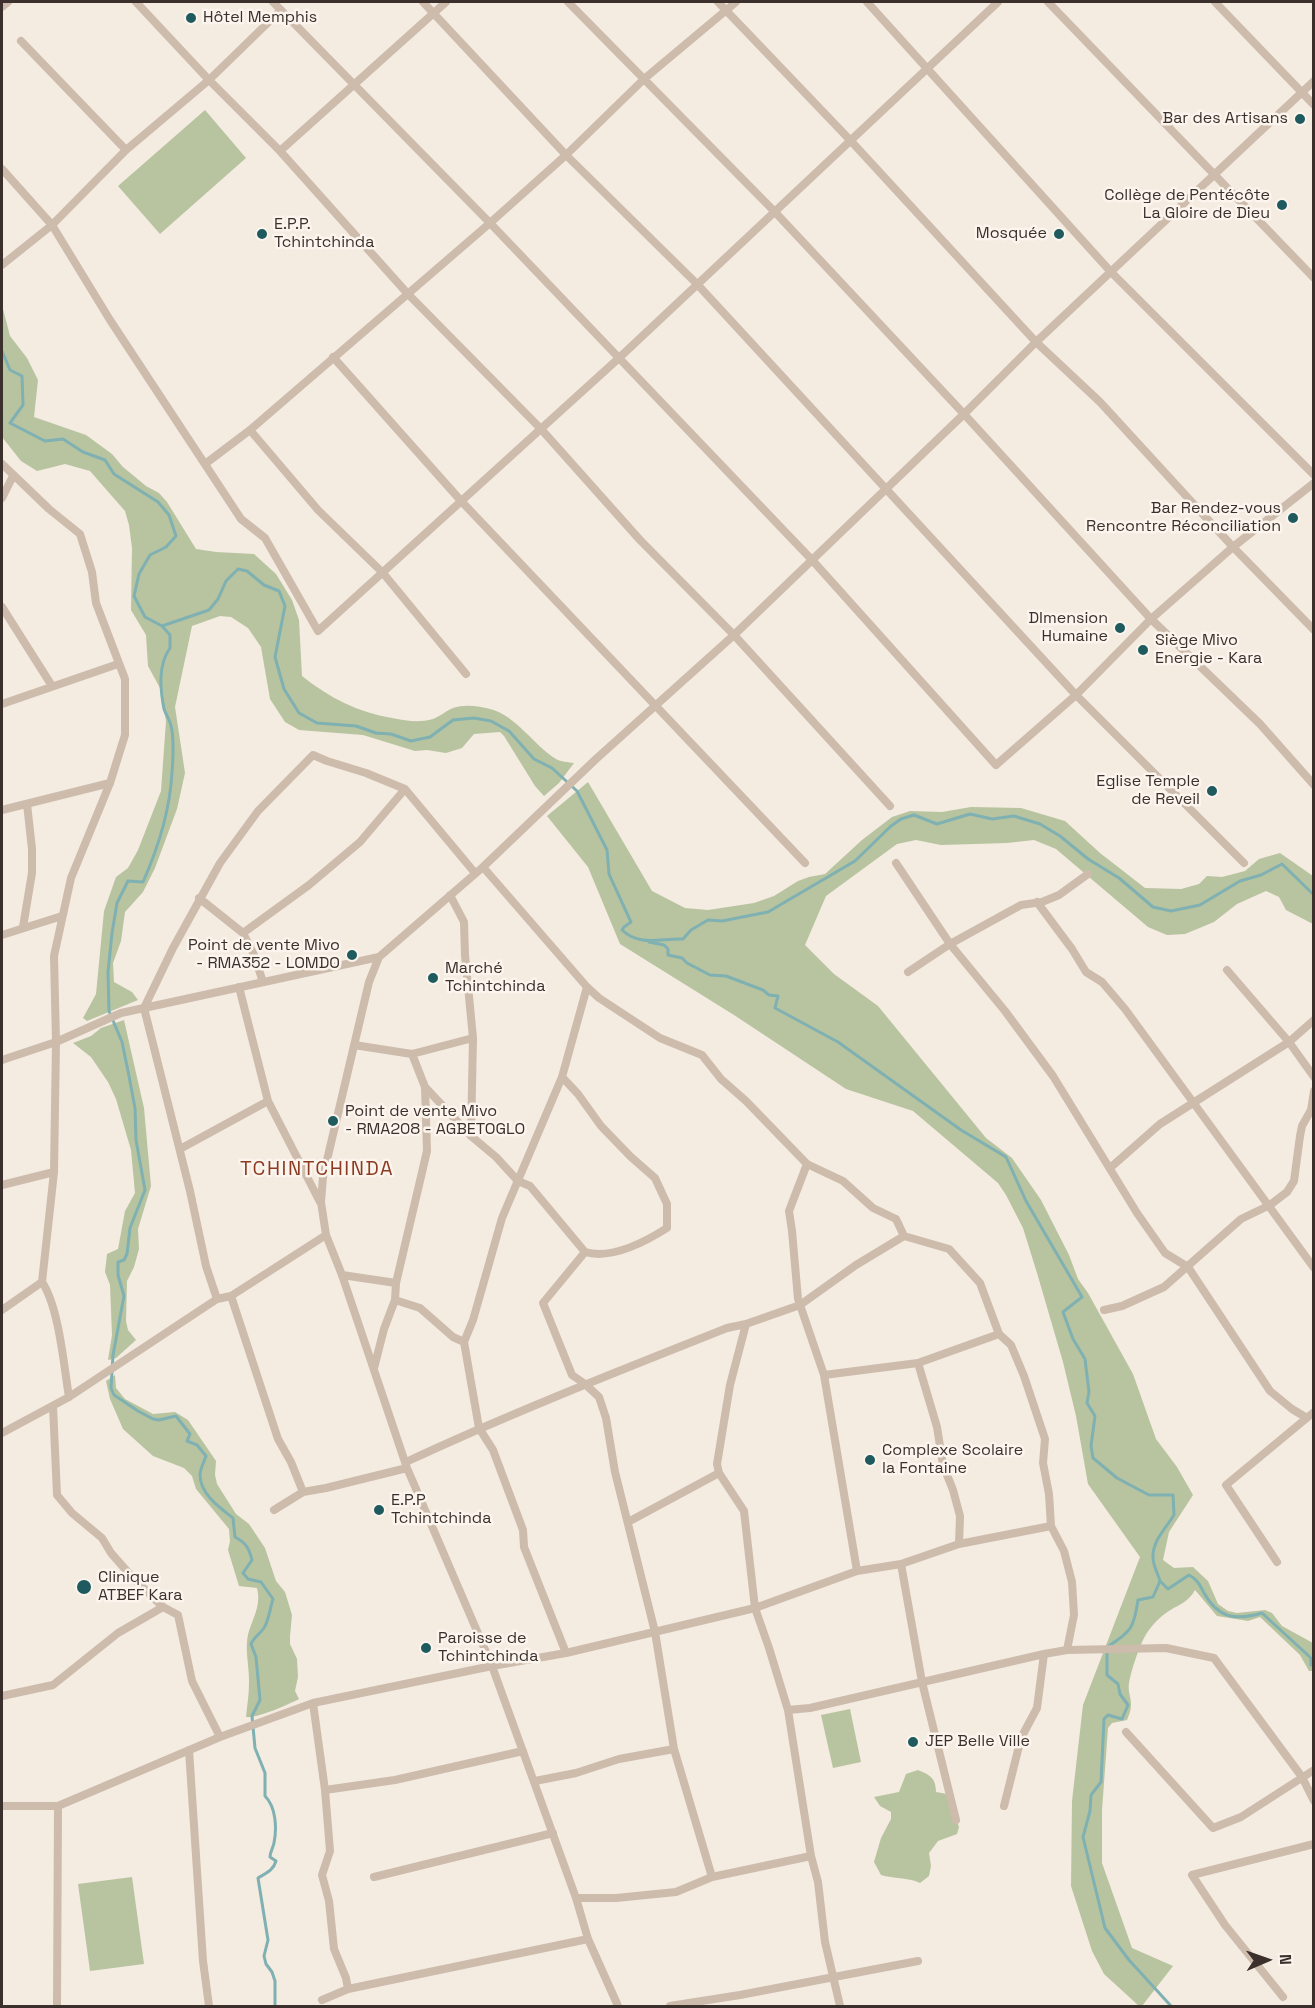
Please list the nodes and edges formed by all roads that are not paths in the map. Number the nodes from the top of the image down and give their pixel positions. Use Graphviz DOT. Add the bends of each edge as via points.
graph roads {
  1 [pos="8,2"];
  2 [pos="136,2"];
  3 [pos="273,2"];
  4 [pos="423,2"];
  5 [pos="446,2"];
  6 [pos="568,2"];
  7 [pos="718,2"];
  8 [pos="736,2"];
  9 [pos="867,2"];
  10 [pos="998,2"];
  11 [pos="1048,2"];
  12 [pos="1215,2"];
  13 [pos="2,6"];
  14 [pos="281,10"];
  15 [pos="726,10"];
  16 [pos="434,13"];
  17 [pos="21,41"];
  18 [pos="928,67"];
  19 [pos="644,79"];
  20 [pos="209,80"];
  21 [pos="1314,81"];
  22 [pos="355,84"];
  23 [pos="1302,93"];
  24 [pos="1314,105"];
  25 [pos="850,140"];
  26 [pos="126,150"];
  27 [pos="280,151"];
  28 [pos="566,155"];
  29 [pos="2,169"];
  30 [pos="1214,176"];
  31 [pos="774,211"];
  32 [pos="490,223"];
  33 [pos="52,225"];
  34 [pos="2,265"];
  35 [pos="1111,272"];
  36 [pos="1314,278"];
  37 [pos="697,284"];
  38 [pos="407,293"];
  39 [pos="1036,342"];
  40 [pos="333,357"];
  41 [pos="619,358"];
  42 [pos="964,414"];
  43 [pos="541,429"];
  44 [pos="250,430"];
  45 [pos="2,464"];
  46 [pos="205,464"];
  47 [pos="1314,474"];
  48 [pos="14,476"];
  49 [pos="1314,483"];
  50 [pos="886,488"];
  51 [pos="2,498"];
  52 [pos="462,502"];
  53 [pos="1233,547"];
  54 [pos="813,561"];
  55 [pos="383,573"];
  56 [pos="2,607"];
  57 [pos="1151,619"];
  58 [pos="1314,630"];
  59 [pos="734,635"];
  60 [pos="118,664"];
  61 [pos="466,674"];
  62 [pos="52,686"];
  63 [pos="1076,695"];
  64 [pos="2,704"];
  65 [pos="654,705"];
  66 [pos="110,783"];
  67 [pos="1314,785"];
  68 [pos="405,789"];
  69 [pos="27,804"];
  70 [pos="890,806"];
  71 [pos="2,810"];
  72 [pos="805,863"];
  73 [pos="896,863"];
  74 [pos="1244,864"];
  75 [pos="483,867"];
  76 [pos="475,873"];
  77 [pos="1088,874"];
  78 [pos="450,895"];
  79 [pos="199,898"];
  80 [pos="1037,903"];
  81 [pos="62,916"];
  82 [pos="23,927"];
  83 [pos="243,933"];
  84 [pos="2,935"];
  85 [pos="950,944"];
  86 [pos="379,957"];
  87 [pos="1227,970"];
  88 [pos="908,972"];
  89 [pos="263,982"];
  90 [pos="239,987"];
  91 [pos="587,987"];
  92 [pos="144,1008"];
  93 [pos="1314,1020"];
  94 [pos="473,1038"];
  95 [pos="56,1042"];
  96 [pos="1289,1042"];
  97 [pos="354,1045"];
  98 [pos="412,1054"];
  99 [pos="2,1060"];
  100 [pos="562,1077"];
  101 [pos="1314,1077"];
  102 [pos="425,1087"];
  103 [pos="1314,1091"];
  104 [pos="268,1101"];
  105 [pos="1195,1104"];
  106 [pos="471,1136"];
  107 [pos="180,1149"];
  108 [pos="807,1164"];
  109 [pos="1110,1168"];
  110 [pos="54,1172"];
  111 [pos="518,1180"];
  112 [pos="2,1185"];
  113 [pos="321,1202"];
  114 [pos="1269,1205"];
  115 [pos="326,1236"];
  116 [pos="904,1236"];
  117 [pos="585,1252"];
  118 [pos="1188,1267"];
  119 [pos="1314,1268"];
  120 [pos="342,1275"];
  121 [pos="42,1282"];
  122 [pos="396,1284"];
  123 [pos="231,1296"];
  124 [pos="218,1299"];
  125 [pos="395,1300"];
  126 [pos="800,1305"];
  127 [pos="2,1310"];
  128 [pos="1104,1310"];
  129 [pos="746,1324"];
  130 [pos="999,1334"];
  131 [pos="464,1342"];
  132 [pos="918,1363"];
  133 [pos="374,1368"];
  134 [pos="824,1374"];
  135 [pos="585,1384"];
  136 [pos="69,1397"];
  137 [pos="53,1406"];
  138 [pos="1310,1415"];
  139 [pos="479,1428"];
  140 [pos="2,1433"];
  141 [pos="406,1465"];
  142 [pos="719,1473"];
  143 [pos="303,1492"];
  144 [pos="274,1510"];
  145 [pos="628,1522"];
  146 [pos="1051,1526"];
  147 [pos="959,1544"];
  148 [pos="1277,1562"];
  149 [pos="901,1564"];
  150 [pos="857,1571"];
  151 [pos="163,1607"];
  152 [pos="754,1608"];
  153 [pos="655,1632"];
  154 [pos="1067,1650"];
  155 [pos="566,1653"];
  156 [pos="1044,1654"];
  157 [pos="492,1666"];
  158 [pos="922,1682"];
  159 [pos="2,1696"];
  160 [pos="313,1703"];
  161 [pos="788,1710"];
  162 [pos="1126,1732"];
  163 [pos="220,1737"];
  164 [pos="674,1749"];
  165 [pos="189,1750"];
  166 [pos="523,1751"];
  167 [pos="1314,1770"];
  168 [pos="1302,1778"];
  169 [pos="535,1781"];
  170 [pos="325,1790"];
  171 [pos="1314,1801"];
  172 [pos="2,1806"];
  173 [pos="58,1806"];
  174 [pos="1004,1806"];
  175 [pos="956,1820"];
  176 [pos="553,1833"];
  177 [pos="1314,1844"];
  178 [pos="811,1856"];
  179 [pos="374,1877"];
  180 [pos="712,1877"];
  181 [pos="576,1898"];
  182 [pos="588,1939"];
  183 [pos="918,1961"];
  184 [pos="834,1977"];
  185 [pos="348,1989"];
  186 [pos="1283,1997"];
  187 [pos="322,2000"];
  188 [pos="57,2007"];
  189 [pos="209,2007"];
  190 [pos="618,2007"];
  191 [pos="670,2007"];
  192 [pos="840,2007"];
  1 -- 13 [label="street"];
  2 -- 20 [label="street"];
  3 -- 14 [label="street"];
  4 -- 16 [label="street"];
  5 -- 16 [label="street"];
  6 -- 19 [label="street"];
  7 -- 15 [label="street"];
  8 -- 15 [label="street"];
  9 -- 18 [label="street"];
  10 -- 18 [label="street"];
  11 -- 30 [label="street"];
  12 -- 23 [label="street"];
  14 -- 20 [label="street"];
  14 -- 22 [label="street"];
  15 -- 19 [label="street"];
  15 -- 25 [label="street"];
  16 -- 22 [label="street"];
  16 -- 28 [label="street"];
  17 -- 26 [label="street"];
  18 -- 25 [label="street"];
  18 -- 35 [label="street"];
  19 -- 28 [label="street"];
  19 -- 31 [label="street"];
  20 -- 26 [label="street"];
  20 -- 27 [label="street"];
  21 -- 23 [label="street"];
  22 -- 27 [label="street"];
  22 -- 32 [label="street"];
  23 -- 24 [label="street"];
  23 -- 30 [label="street"];
  25 -- 31 [label="street"];
  25 -- 39 [label="street"];
  26 -- 33 [label="street"];
  27 -- 38 [label="street"];
  28 -- 32 [label="street"];
  28 -- 37 [label="street"];
  29 -- 33 [label="street"];
  30 -- 35 [label="street"];
  30 -- 36 [label="street"];
  31 -- 37 [label="street"];
  31 -- 42 [label="street"];
  32 -- 38 [label="street"];
  32 -- 41 [label="street"];
  33 -- 34 [label="street"];
  33 -- 46 [label="street"];
  35 -- 39 [label="street"];
  35 -- 47 [label="street"];
  37 -- 41 [label="street"];
  37 -- 50 [label="street"];
  38 -- 40 [label="street"];
  38 -- 43 [label="street"];
  39 -- 42 [label="street"];
  39 -- 53 [label="street" via="1100,402"];
  40 -- 44 [label="street"];
  40 -- 52 [label="street"];
  41 -- 43 [label="street"];
  41 -- 54 [label="street"];
  42 -- 50 [label="street"];
  42 -- 57 [label="street"];
  43 -- 52 [label="street"];
  43 -- 59 [label="street" via="640,540"];
  44 -- 46 [label="street"];
  44 -- 55 [label="street" via="318,510"];
  45 -- 48 [label="street"];
  46 -- 55 [label="street" via="241,519 266,538 318,631"];
  48 -- 51 [label="street"];
  48 -- 60 [label="street" via="80,534 92,572 96,603"];
  49 -- 53 [label="street"];
  50 -- 54 [label="street"];
  50 -- 63 [label="street"];
  52 -- 55 [label="street"];
  52 -- 65 [label="street"];
  53 -- 57 [label="street"];
  53 -- 58 [label="street"];
  54 -- 59 [label="street"];
  54 -- 63 [label="street" via="996,765"];
  55 -- 61 [label="street"];
  56 -- 62 [label="street"];
  57 -- 63 [label="street"];
  57 -- 67 [label="street" via="1260,724"];
  59 -- 65 [label="street"];
  59 -- 70 [label="street"];
  60 -- 62 [label="street"];
  60 -- 66 [label="street" via="125,679 125,735"];
  62 -- 64 [label="street"];
  63 -- 74 [label="street"];
  65 -- 72 [label="street"];
  65 -- 75 [label="street"];
  66 -- 69 [label="street"];
  66 -- 81 [label="street" via="71,878"];
  68 -- 76 [label="street"];
  68 -- 79 [label="street" via="313,754 258,811"];
  68 -- 83 [label="street" via="360,842"];
  69 -- 71 [label="street"];
  69 -- 82 [label="street" via="32,873"];
  73 -- 85 [label="street"];
  75 -- 76 [label="street"];
  75 -- 91 [label="street"];
  76 -- 78 [label="street"];
  77 -- 80 [label="street" via="1059,895"];
  78 -- 86 [label="street"];
  78 -- 94 [label="street" via="465,922"];
  79 -- 83 [label="street"];
  79 -- 92 [label="street"];
  80 -- 85 [label="street" via="1022,905"];
  80 -- 105 [label="street" via="1086,972 1102,982 1125,1009"];
  81 -- 82 [label="street"];
  81 -- 95 [label="street" via="54,956"];
  82 -- 84 [label="street"];
  83 -- 89 [label="street"];
  85 -- 88 [label="street"];
  85 -- 109 [label="street" via="1053,1076"];
  86 -- 89 [label="street"];
  86 -- 97 [label="street"];
  87 -- 96 [label="street"];
  89 -- 90 [label="street"];
  90 -- 92 [label="street"];
  90 -- 104 [label="street"];
  91 -- 100 [label="street"];
  91 -- 108 [label="street" via="660,1038 702,1055"];
  92 -- 95 [label="street" via="121,1013"];
  92 -- 107 [label="street"];
  93 -- 96 [label="street"];
  94 -- 98 [label="street"];
  94 -- 106 [label="street"];
  95 -- 99 [label="street"];
  95 -- 110 [label="street"];
  96 -- 101 [label="street"];
  96 -- 105 [label="street"];
  97 -- 98 [label="street"];
  97 -- 113 [label="street" via="323,1177"];
  98 -- 102 [label="street"];
  100 -- 111 [label="street"];
  100 -- 117 [label="street" via="601,1126 655,1178 668,1204 668,1228 642,1243 596,1255"];
  102 -- 106 [label="street"];
  102 -- 122 [label="street" via="427,1151"];
  103 -- 114 [label="street" via="1311,1110 1302,1126 1294,1181 1287,1192"];
  104 -- 107 [label="street"];
  104 -- 113 [label="street"];
  105 -- 109 [label="street" via="1160,1124"];
  105 -- 114 [label="street"];
  106 -- 111 [label="street"];
  107 -- 124 [label="street" via="206,1266"];
  108 -- 116 [label="street" via="843,1181 873,1208 896,1219"];
  108 -- 126 [label="street" via="789,1211"];
  109 -- 118 [label="street" via="1165,1254"];
  110 -- 112 [label="street"];
  110 -- 121 [label="street"];
  111 -- 117 [label="street" via="530,1186"];
  111 -- 131 [label="street" via="502,1218"];
  113 -- 115 [label="street"];
  114 -- 118 [label="street" via="1241,1219"];
  114 -- 119 [label="street"];
  115 -- 120 [label="street"];
  115 -- 123 [label="street"];
  116 -- 126 [label="street"];
  116 -- 130 [label="street" via="949,1249 980,1283"];
  117 -- 135 [label="street" via="543,1303 572,1375"];
  118 -- 128 [label="street" via="1164,1287"];
  118 -- 138 [label="street" via="1270,1391 1292,1409"];
  120 -- 122 [label="street"];
  120 -- 133 [label="street"];
  121 -- 127 [label="street"];
  121 -- 136 [label="street" via="52,1303"];
  122 -- 125 [label="street"];
  123 -- 124 [label="street"];
  123 -- 143 [label="street" via="278,1440"];
  124 -- 136 [label="street"];
  125 -- 131 [label="street" via="420,1308"];
  125 -- 133 [label="street"];
  126 -- 129 [label="street"];
  126 -- 134 [label="street"];
  129 -- 135 [label="street"];
  129 -- 142 [label="street" via="730,1385 717,1464"];
  130 -- 132 [label="street"];
  130 -- 146 [label="street" via="1011,1345 1045,1439 1043,1463"];
  131 -- 139 [label="street"];
  132 -- 134 [label="street"];
  132 -- 147 [label="street" via="960,1516"];
  133 -- 141 [label="street"];
  134 -- 150 [label="street"];
  135 -- 139 [label="street"];
  135 -- 145 [label="street" via="599,1397 606,1418"];
  136 -- 137 [label="street"];
  137 -- 140 [label="street"];
  137 -- 151 [label="street" via="57,1495 102,1538 133,1578"];
  138 -- 148 [label="street" via="1226,1485"];
  139 -- 141 [label="street"];
  139 -- 155 [label="street" via="493,1450 523,1530 524,1547"];
  141 -- 143 [label="street"];
  141 -- 157 [label="street"];
  142 -- 145 [label="street"];
  142 -- 152 [label="street" via="744,1511"];
  143 -- 144 [label="street"];
  145 -- 153 [label="street"];
  146 -- 147 [label="street"];
  146 -- 154 [label="street" via="1064,1551 1072,1582 1074,1615"];
  147 -- 149 [label="street"];
  149 -- 150 [label="street"];
  149 -- 158 [label="street"];
  150 -- 152 [label="street"];
  151 -- 159 [label="street" via="118,1633 52,1685"];
  151 -- 163 [label="street" via="178,1615 192,1681"];
  152 -- 153 [label="street"];
  152 -- 161 [label="street"];
  153 -- 155 [label="street"];
  153 -- 164 [label="street"];
  154 -- 156 [label="street"];
  154 -- 168 [label="street" via="1166,1648 1214,1658"];
  155 -- 157 [label="street"];
  156 -- 158 [label="street"];
  156 -- 174 [label="street" via="1037,1708 1021,1738"];
  157 -- 160 [label="street"];
  157 -- 166 [label="street"];
  158 -- 161 [label="street"];
  158 -- 175 [label="street"];
  160 -- 163 [label="street"];
  160 -- 170 [label="street"];
  161 -- 178 [label="street"];
  162 -- 168 [label="street" via="1213,1828 1241,1817"];
  163 -- 165 [label="street"];
  164 -- 169 [label="street"];
  164 -- 180 [label="street"];
  165 -- 173 [label="street"];
  165 -- 189 [label="street"];
  166 -- 169 [label="street"];
  166 -- 170 [label="street" via="395,1780"];
  167 -- 168 [label="street"];
  168 -- 171 [label="street"];
  169 -- 176 [label="street"];
  170 -- 185 [label="street" via="330,1851 322,1875 334,1949"];
  172 -- 173 [label="street"];
  173 -- 188 [label="street"];
  176 -- 179 [label="street"];
  176 -- 181 [label="street"];
  177 -- 186 [label="street" via="1192,1875 1225,1925"];
  178 -- 180 [label="street"];
  178 -- 184 [label="street"];
  180 -- 181 [label="street" via="676,1892"];
  181 -- 182 [label="street"];
  182 -- 185 [label="street"];
  182 -- 190 [label="street"];
  183 -- 184 [label="street"];
  184 -- 191 [label="street"];
  184 -- 192 [label="street"];
  185 -- 187 [label="street"];
}
